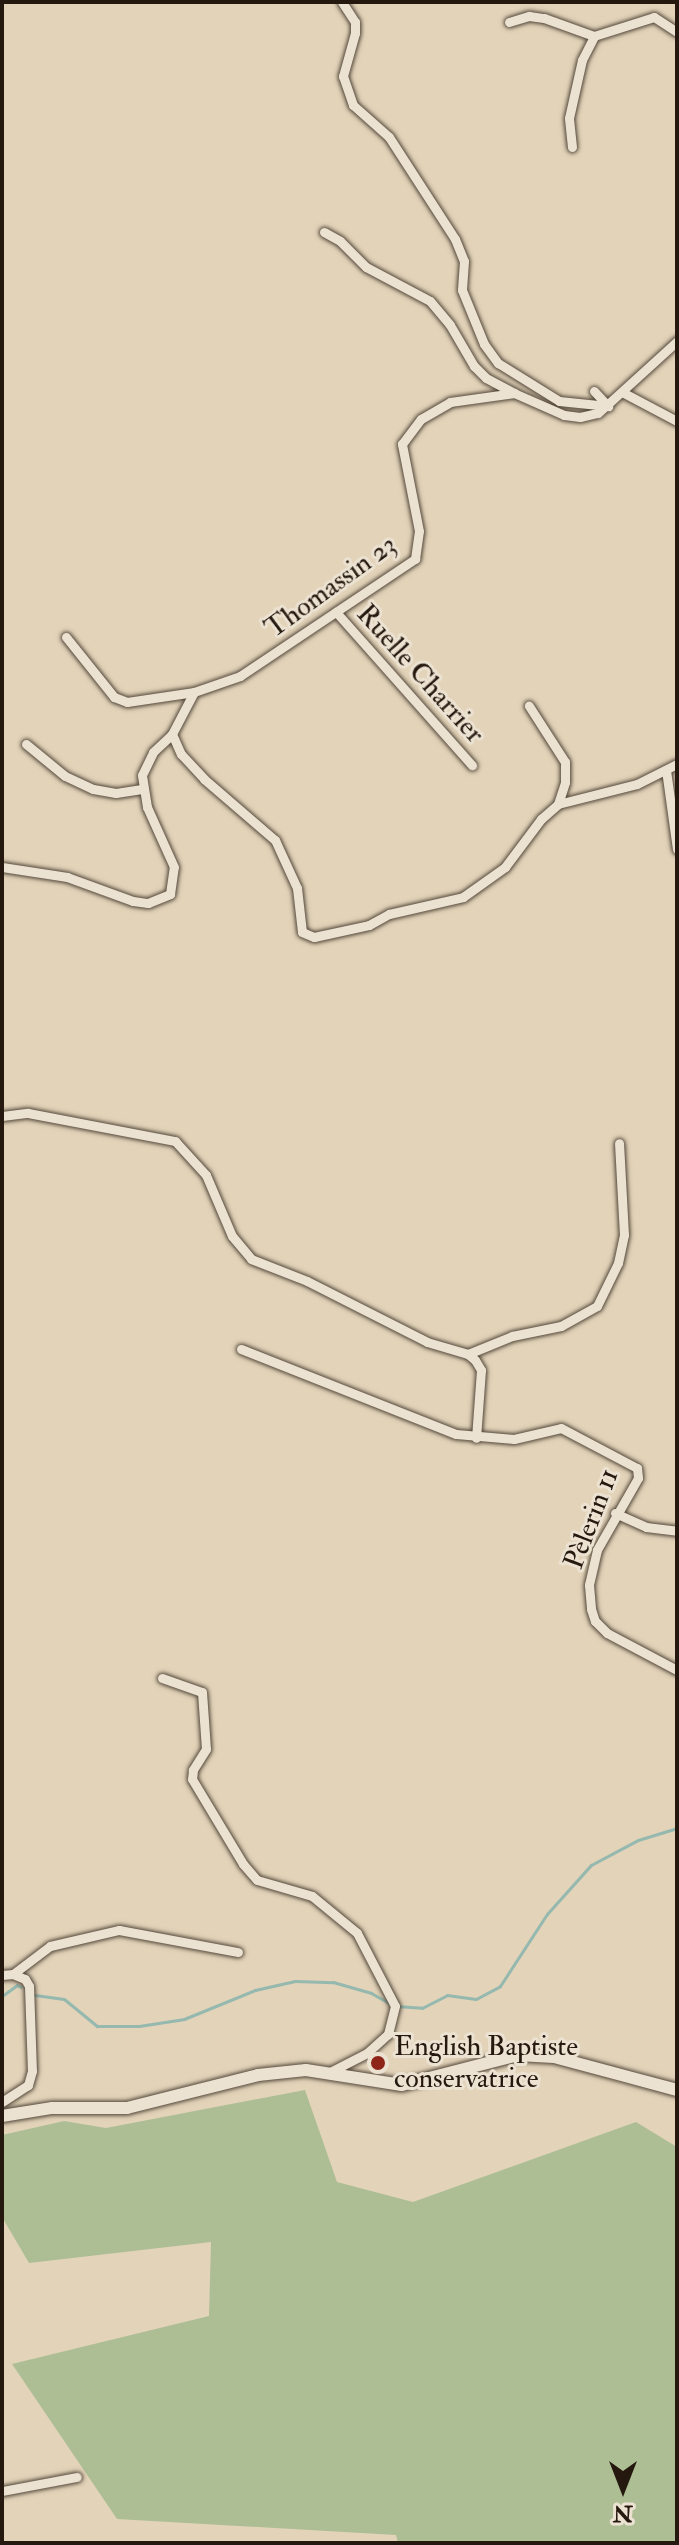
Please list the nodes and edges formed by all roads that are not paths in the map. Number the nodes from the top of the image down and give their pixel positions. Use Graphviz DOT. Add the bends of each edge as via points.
graph roads {
  1 [pos="342,2"];
  2 [pos="509,22"];
  3 [pos="677,32"];
  4 [pos="594,36"];
  5 [pos="572,147"];
  6 [pos="324,232"];
  7 [pos="677,341"];
  8 [pos="594,391"];
  9 [pos="622,392"];
  10 [pos="514,393"];
  11 [pos="608,406"];
  12 [pos="677,421"];
  13 [pos="336,612"];
  14 [pos="66,637"];
  15 [pos="194,692"];
  16 [pos="529,706"];
  17 [pos="172,734"];
  18 [pos="26,744"];
  19 [pos="677,764"];
  20 [pos="472,765"];
  21 [pos="666,770"];
  22 [pos="142,789"];
  23 [pos="558,804"];
  24 [pos="677,849"];
  25 [pos="2,867"];
  26 [pos="2,1116"];
  27 [pos="619,1143"];
  28 [pos="241,1349"];
  29 [pos="468,1354"];
  30 [pos="476,1438"];
  31 [pos="615,1513"];
  32 [pos="677,1531"];
  33 [pos="677,1670"];
  34 [pos="162,1678"];
  35 [pos="238,1952"];
  36 [pos="8,1974"];
  37 [pos="326,2074"];
  38 [pos="677,2090"];
  39 [pos="2,2102"];
  40 [pos="2,2116"];
  41 [pos="77,2477"];
  42 [pos="2,2491"];
  1 -- 11 [label="street" via="355,22 343,76 353,105 389,137 463,253 462,290 484,344 498,363 559,401"];
  2 -- 4 [label="street" via="544,18"];
  3 -- 4 [label="street" via="654,17"];
  4 -- 5 [label="street" via="582,60 569,118"];
  6 -- 10 [label="street" via="366,267 430,301 474,366"];
  7 -- 9 [label="street"];
  8 -- 11 [label="street"];
  9 -- 11 [label="street"];
  9 -- 12 [label="street"];
  10 -- 11 [label="street" via="564,415 580,417"];
  10 -- 13 [label="street, Thomassin 23" via="450,402 421,419 402,444 419,531 415,559"];
  13 -- 15 [label="street, Thomassin 23" via="240,676"];
  13 -- 20 [label="street, Ruelle Charrier"];
  14 -- 15 [label="street, Thomassin 23" via="114,697 142,701"];
  15 -- 17 [label="street"];
  16 -- 23 [label="street" via="565,762"];
  17 -- 22 [label="street" via="146,764"];
  17 -- 23 [label="street" via="181,754 204,779 275,840 297,888 305,935 325,936 369,925 389,914 478,890 505,867"];
  18 -- 22 [label="street" via="65,776 93,789"];
  19 -- 21 [label="street"];
  21 -- 23 [label="street" via="637,784"];
  21 -- 24 [label="street"];
  22 -- 25 [label="street" via="174,867 170,894 162,900 133,901 67,877"];
  26 -- 29 [label="street" via="28,1113 175,1141 206,1175 232,1236 251,1259 335,1294 427,1342"];
  27 -- 29 [label="street" via="624,1235 618,1263 597,1306 561,1326 512,1336"];
  28 -- 30 [label="street" via="434,1427"];
  29 -- 30 [label="street" via="481,1370"];
  30 -- 31 [label="street, Pèlerin 11" via="514,1439 561,1428 637,1468 638,1478"];
  31 -- 32 [label="street" via="646,1527"];
  31 -- 33 [label="street, Pèlerin 11" via="597,1550 589,1585 595,1621 607,1633"];
  34 -- 37 [label="street" via="202,1692 206,1749 192,1779 243,1864 257,1880 312,1896 357,1933 395,2006 388,2034 367,2053"];
  35 -- 36 [label="street" via="119,1930 50,1946"];
  36 -- 39 [label="street" via="25,1979 29,1986 32,2071 28,2085"];
  37 -- 38 [label="main road" via="402,2085 518,2055 554,2057"];
  37 -- 40 [label="main road" via="306,2070 258,2075 127,2108 52,2108"];
  41 -- 42 [label="street"];
}
